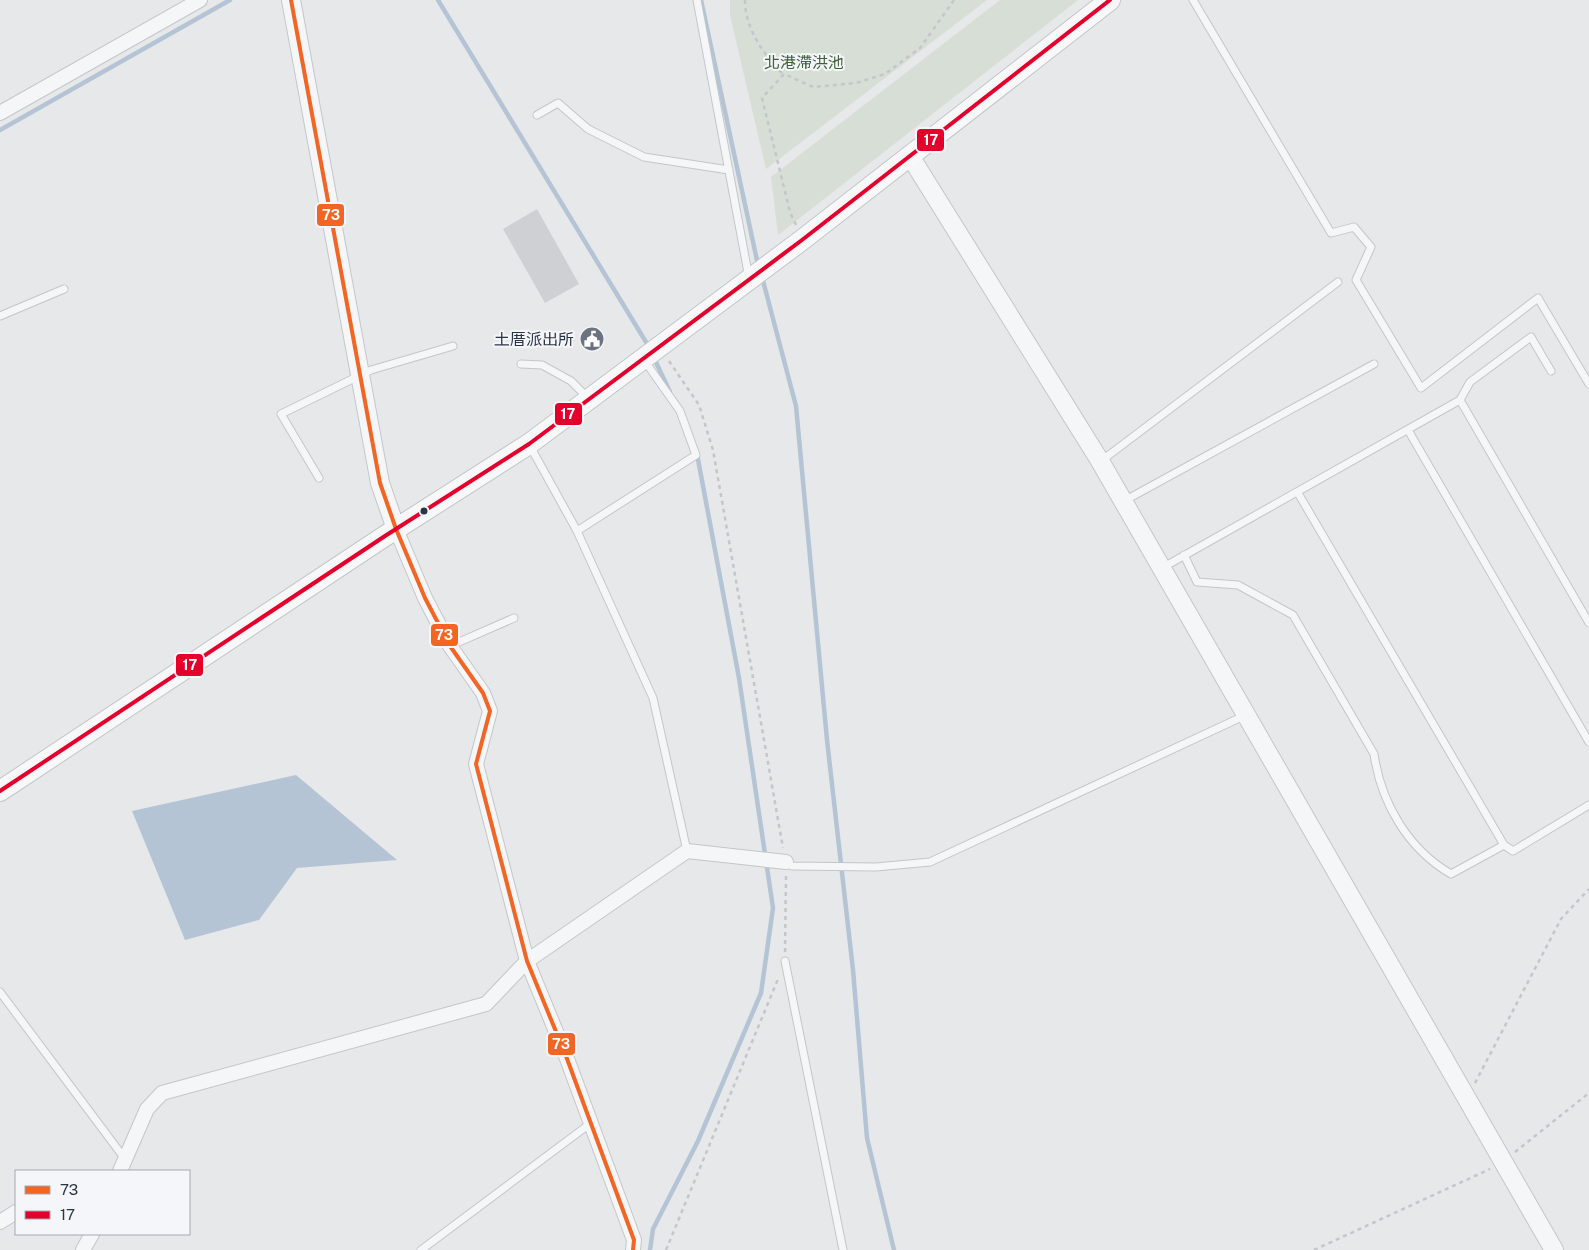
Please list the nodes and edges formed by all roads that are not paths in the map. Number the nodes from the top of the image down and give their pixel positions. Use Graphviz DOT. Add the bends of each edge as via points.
graph roads {
  1 [pos="200,0"];
  2 [pos="291,0"];
  3 [pos="697,0"];
  4 [pos="1110,0"];
  5 [pos="1193,0"];
  6 [pos="0,113"];
  7 [pos="537,115"];
  8 [pos="910,156"];
  9 [pos="729,170"];
  10 [pos="749,278"];
  11 [pos="1338,282"];
  12 [pos="64,289"];
  13 [pos="0,316"];
  14 [pos="453,346"];
  15 [pos="643,358"];
  16 [pos="521,364"];
  17 [pos="1374,364"];
  18 [pos="1551,371"];
  19 [pos="360,376"];
  20 [pos="1589,384"];
  21 [pos="590,400"];
  22 [pos="1460,400"];
  23 [pos="1408,430"];
  24 [pos="529,444"];
  25 [pos="1100,461"];
  26 [pos="319,478"];
  27 [pos="1298,493"];
  28 [pos="1124,501"];
  29 [pos="396,529"];
  30 [pos="577,530"];
  31 [pos="1184,555"];
  32 [pos="1162,568"];
  33 [pos="514,618"];
  34 [pos="1589,623"];
  35 [pos="450,646"];
  36 [pos="1246,715"];
  37 [pos="1589,742"];
  38 [pos="0,791"];
  39 [pos="1589,805"];
  40 [pos="1504,845"];
  41 [pos="687,851"];
  42 [pos="786,862"];
  43 [pos="527,961"];
  44 [pos="785,961"];
  45 [pos="0,992"];
  46 [pos="591,1123"];
  47 [pos="123,1165"];
  48 [pos="15,1213"];
  49 [pos="0,1222"];
  50 [pos="91,1235"];
  51 [pos="83,1250"];
  52 [pos="421,1250"];
  53 [pos="633,1250"];
  54 [pos="843,1250"];
  55 [pos="1554,1250"];
  1 -- 6 [label="street"];
  2 -- 19 [label="street"];
  3 -- 9 [label="lane"];
  4 -- 8 [label="main road"];
  5 -- 20 [label="lane" via="1331,232 1354,226 1371,247 1356,280 1421,388 1538,298"];
  7 -- 9 [label="lane" via="558,103 588,129 644,157"];
  8 -- 10 [label="main road"];
  8 -- 25 [label="street"];
  9 -- 10 [label="lane"];
  10 -- 15 [label="main road"];
  11 -- 25 [label="lane"];
  12 -- 13 [label="lane"];
  14 -- 19 [label="lane"];
  15 -- 21 [label="main road"];
  15 -- 30 [label="lane" via="680,411 696,455"];
  16 -- 21 [label="lane" via="542,365 571,381"];
  17 -- 28 [label="lane"];
  18 -- 22 [label="lane" via="1531,336 1470,382"];
  19 -- 26 [label="lane" via="281,414"];
  19 -- 29 [label="street" via="380,483"];
  21 -- 24 [label="main road"];
  22 -- 23 [label="lane"];
  22 -- 34 [label="lane"];
  23 -- 27 [label="lane"];
  23 -- 37 [label="lane"];
  24 -- 29 [label="main road"];
  24 -- 30 [label="lane"];
  25 -- 28 [label="street"];
  27 -- 31 [label="lane"];
  27 -- 40 [label="lane"];
  28 -- 32 [label="street"];
  29 -- 35 [label="street" via="425,598"];
  29 -- 38 [label="main road"];
  30 -- 41 [label="lane" via="653,698"];
  31 -- 32 [label="lane"];
  31 -- 40 [label="lane" via="1197,582 1238,585 1293,614 1374,754 1377,776 1402,830 1436,865 1451,874"];
  32 -- 36 [label="street"];
  33 -- 35 [label="lane"];
  35 -- 43 [label="street" via="483,693 490,711 476,764"];
  36 -- 42 [label="lane" via="930,862 876,867 792,866"];
  36 -- 55 [label="street"];
  39 -- 40 [label="lane" via="1513,851"];
  41 -- 42 [label="street"];
  41 -- 43 [label="street"];
  43 -- 46 [label="street"];
  43 -- 47 [label="street" via="486,1004 162,1093 147,1109"];
  44 -- 54 [label="lane"];
  45 -- 47 [label="lane"];
  46 -- 52 [label="lane"];
  46 -- 53 [label="street" via="634,1240"];
  48 -- 49 [label="street"];
  50 -- 51 [label="street"];
}
